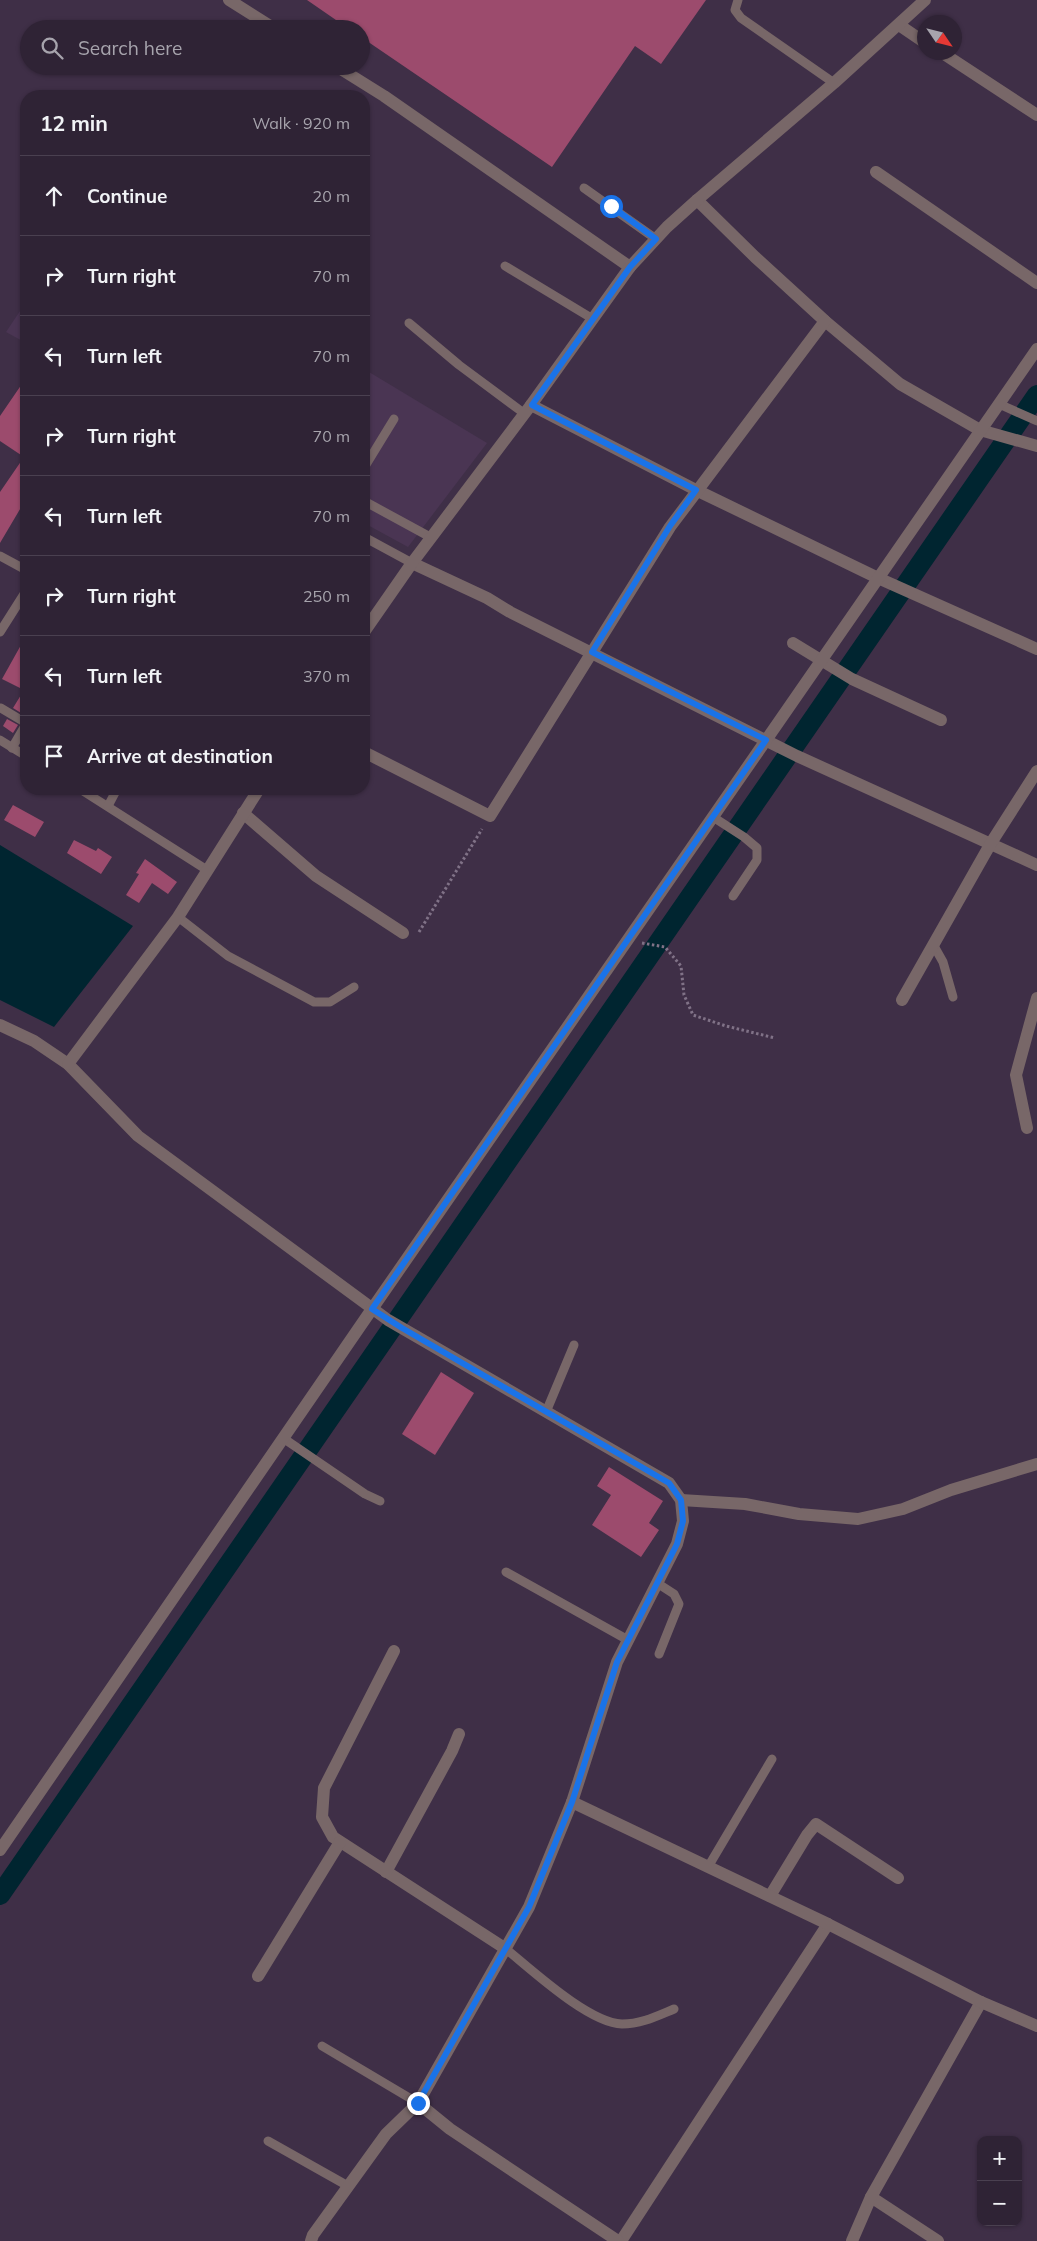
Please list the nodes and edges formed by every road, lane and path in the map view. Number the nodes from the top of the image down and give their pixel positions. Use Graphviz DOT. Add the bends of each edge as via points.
graph roads {
  1 [pos="229,0"];
  2 [pos="738,0"];
  3 [pos="925,0"];
  4 [pos="261,20"];
  5 [pos="899,25"];
  6 [pos="917,37"];
  7 [pos="953,60"];
  8 [pos="350,75"];
  9 [pos="834,83"];
  10 [pos="1037,115"];
  11 [pos="876,172"];
  12 [pos="584,188"];
  13 [pos="697,200"];
  14 [pos="656,239"];
  15 [pos="505,266"];
  16 [pos="630,267"];
  17 [pos="1037,283"];
  18 [pos="593,319"];
  19 [pos="825,321"];
  20 [pos="409,323"];
  21 [pos="1037,349"];
  22 [pos="999,404"];
  23 [pos="528,410"];
  24 [pos="394,419"];
  25 [pos="1034,420"];
  26 [pos="980,430"];
  27 [pos="1037,446"];
  28 [pos="370,458"];
  29 [pos="696,490"];
  30 [pos="370,504"];
  31 [pos="432,538"];
  32 [pos="370,540"];
  33 [pos="0,556"];
  34 [pos="412,563"];
  35 [pos="20,567"];
  36 [pos="878,578"];
  37 [pos="20,600"];
  38 [pos="370,623"];
  39 [pos="0,632"];
  40 [pos="792,643"];
  41 [pos="1037,649"];
  42 [pos="592,652"];
  43 [pos="821,660"];
  44 [pos="1,708"];
  45 [pos="20,719"];
  46 [pos="941,720"];
  47 [pos="20,734"];
  48 [pos="0,740"];
  49 [pos="766,740"];
  50 [pos="12,748"];
  51 [pos="20,753"];
  52 [pos="370,755"];
  53 [pos="1037,771"];
  54 [pos="90,795"];
  55 [pos="114,795"];
  56 [pos="254,795"];
  57 [pos="108,806"];
  58 [pos="243,813"];
  59 [pos="490,816"];
  60 [pos="713,817"];
  61 [pos="992,843"];
  62 [pos="1037,865"];
  63 [pos="207,870"];
  64 [pos="732,896"];
  65 [pos="178,918"];
  66 [pos="402,933"];
  67 [pos="641,942"];
  68 [pos="934,946"];
  69 [pos="354,987"];
  70 [pos="953,997"];
  71 [pos="1037,998"];
  72 [pos="902,1000"];
  73 [pos="0,1025"];
  74 [pos="775,1038"];
  75 [pos="68,1064"];
  76 [pos="1027,1128"];
  77 [pos="372,1309"];
  78 [pos="574,1345"];
  79 [pos="546,1412"];
  80 [pos="283,1438"];
  81 [pos="1037,1464"];
  82 [pos="681,1500"];
  83 [pos="380,1501"];
  84 [pos="506,1572"];
  85 [pos="657,1583"];
  86 [pos="628,1640"];
  87 [pos="394,1650"];
  88 [pos="660,1654"];
  89 [pos="459,1734"];
  90 [pos="772,1759"];
  91 [pos="572,1802"];
  92 [pos="340,1842"];
  93 [pos="0,1850"];
  94 [pos="708,1867"];
  95 [pos="386,1872"];
  96 [pos="898,1878"];
  97 [pos="770,1896"];
  98 [pos="828,1924"];
  99 [pos="506,1949"];
  100 [pos="258,1976"];
  101 [pos="981,2002"];
  102 [pos="674,2009"];
  103 [pos="1037,2026"];
  104 [pos="322,2046"];
  105 [pos="418,2103"];
  106 [pos="268,2141"];
  107 [pos="348,2186"];
  108 [pos="871,2197"];
  109 [pos="311,2241"];
  110 [pos="619,2241"];
  111 [pos="852,2241"];
  112 [pos="938,2241"];
  1 -- 4 [label="street"];
  2 -- 9 [label="lane" via="736,10 741,18"];
  3 -- 5 [label="street"];
  5 -- 6 [label="street"];
  5 -- 9 [label="street"];
  7 -- 10 [label="street"];
  8 -- 16 [label="street"];
  9 -- 13 [label="street"];
  11 -- 17 [label="street"];
  12 -- 14 [label="lane"];
  13 -- 14 [label="street"];
  13 -- 19 [label="street"];
  14 -- 16 [label="street"];
  15 -- 18 [label="lane"];
  16 -- 18 [label="street"];
  18 -- 23 [label="street"];
  19 -- 26 [label="street" via="900,384"];
  19 -- 29 [label="street"];
  20 -- 23 [label="lane" via="460,365"];
  21 -- 22 [label="street"];
  22 -- 25 [label="lane"];
  22 -- 26 [label="street"];
  23 -- 29 [label="street"];
  23 -- 31 [label="street"];
  24 -- 28 [label="lane"];
  26 -- 27 [label="street"];
  26 -- 36 [label="street"];
  29 -- 36 [label="street"];
  29 -- 42 [label="street"];
  30 -- 31 [label="lane"];
  31 -- 34 [label="street"];
  32 -- 34 [label="lane"];
  33 -- 35 [label="lane"];
  34 -- 38 [label="street"];
  34 -- 42 [label="street"];
  36 -- 41 [label="street"];
  36 -- 43 [label="street"];
  37 -- 39 [label="lane"];
  40 -- 43 [label="street"];
  42 -- 49 [label="street"];
  42 -- 59 [label="street"];
  43 -- 46 [label="street"];
  43 -- 49 [label="street"];
  44 -- 45 [label="lane"];
  47 -- 50 [label="lane"];
  48 -- 50 [label="lane"];
  49 -- 60 [label="street"];
  49 -- 61 [label="street"];
  50 -- 51 [label="lane"];
  52 -- 59 [label="street"];
  53 -- 61 [label="street"];
  54 -- 57 [label="lane"];
  55 -- 57 [label="lane"];
  56 -- 58 [label="street"];
  57 -- 63 [label="lane"];
  58 -- 63 [label="street"];
  58 -- 66 [label="street" via="316,876"];
  59 -- 66 [label="path" via="417,935"];
  60 -- 64 [label="lane" via="757,848 758,860"];
  60 -- 77 [label="street"];
  61 -- 62 [label="street"];
  61 -- 68 [label="street"];
  63 -- 65 [label="street"];
  65 -- 69 [label="lane" via="228,956 314,1002 330,1002"];
  65 -- 75 [label="street"];
  67 -- 74 [label="path" via="665,947 681,966 684,995 693,1015"];
  68 -- 70 [label="lane" via="943,962"];
  68 -- 72 [label="street"];
  71 -- 76 [label="street" via="1016,1075"];
  73 -- 75 [label="street" via="34,1041"];
  75 -- 77 [label="street" via="138,1136"];
  77 -- 79 [label="street"];
  77 -- 80 [label="street"];
  78 -- 79 [label="lane"];
  79 -- 82 [label="street" via="669,1483"];
  80 -- 83 [label="lane"];
  80 -- 93 [label="street"];
  81 -- 82 [label="street" via="903,1509 858,1519 799,1514 745,1504"];
  82 -- 85 [label="street" via="683,1521 677,1544"];
  84 -- 86 [label="lane"];
  85 -- 86 [label="street"];
  85 -- 88 [label="lane" via="674,1594 679,1604"];
  86 -- 91 [label="street" via="617,1662"];
  87 -- 92 [label="street" via="324,1788 322,1817 333,1837"];
  89 -- 95 [label="street"];
  90 -- 94 [label="lane"];
  91 -- 94 [label="street"];
  91 -- 99 [label="street" via="529,1907"];
  92 -- 95 [label="street"];
  92 -- 100 [label="street"];
  94 -- 97 [label="street"];
  95 -- 99 [label="street"];
  96 -- 97 [label="street" via="816,1824 806,1834"];
  97 -- 98 [label="street"];
  98 -- 101 [label="street"];
  98 -- 110 [label="street"];
  99 -- 102 [label="lane" via="598,2018 621,2024 645,2021"];
  99 -- 105 [label="street"];
  101 -- 103 [label="street"];
  101 -- 108 [label="street"];
  104 -- 105 [label="lane"];
  105 -- 107 [label="street" via="386,2134"];
  105 -- 110 [label="street" via="450,2129"];
  106 -- 107 [label="lane"];
  107 -- 109 [label="street"];
  108 -- 111 [label="street"];
  108 -- 112 [label="street"];
}
